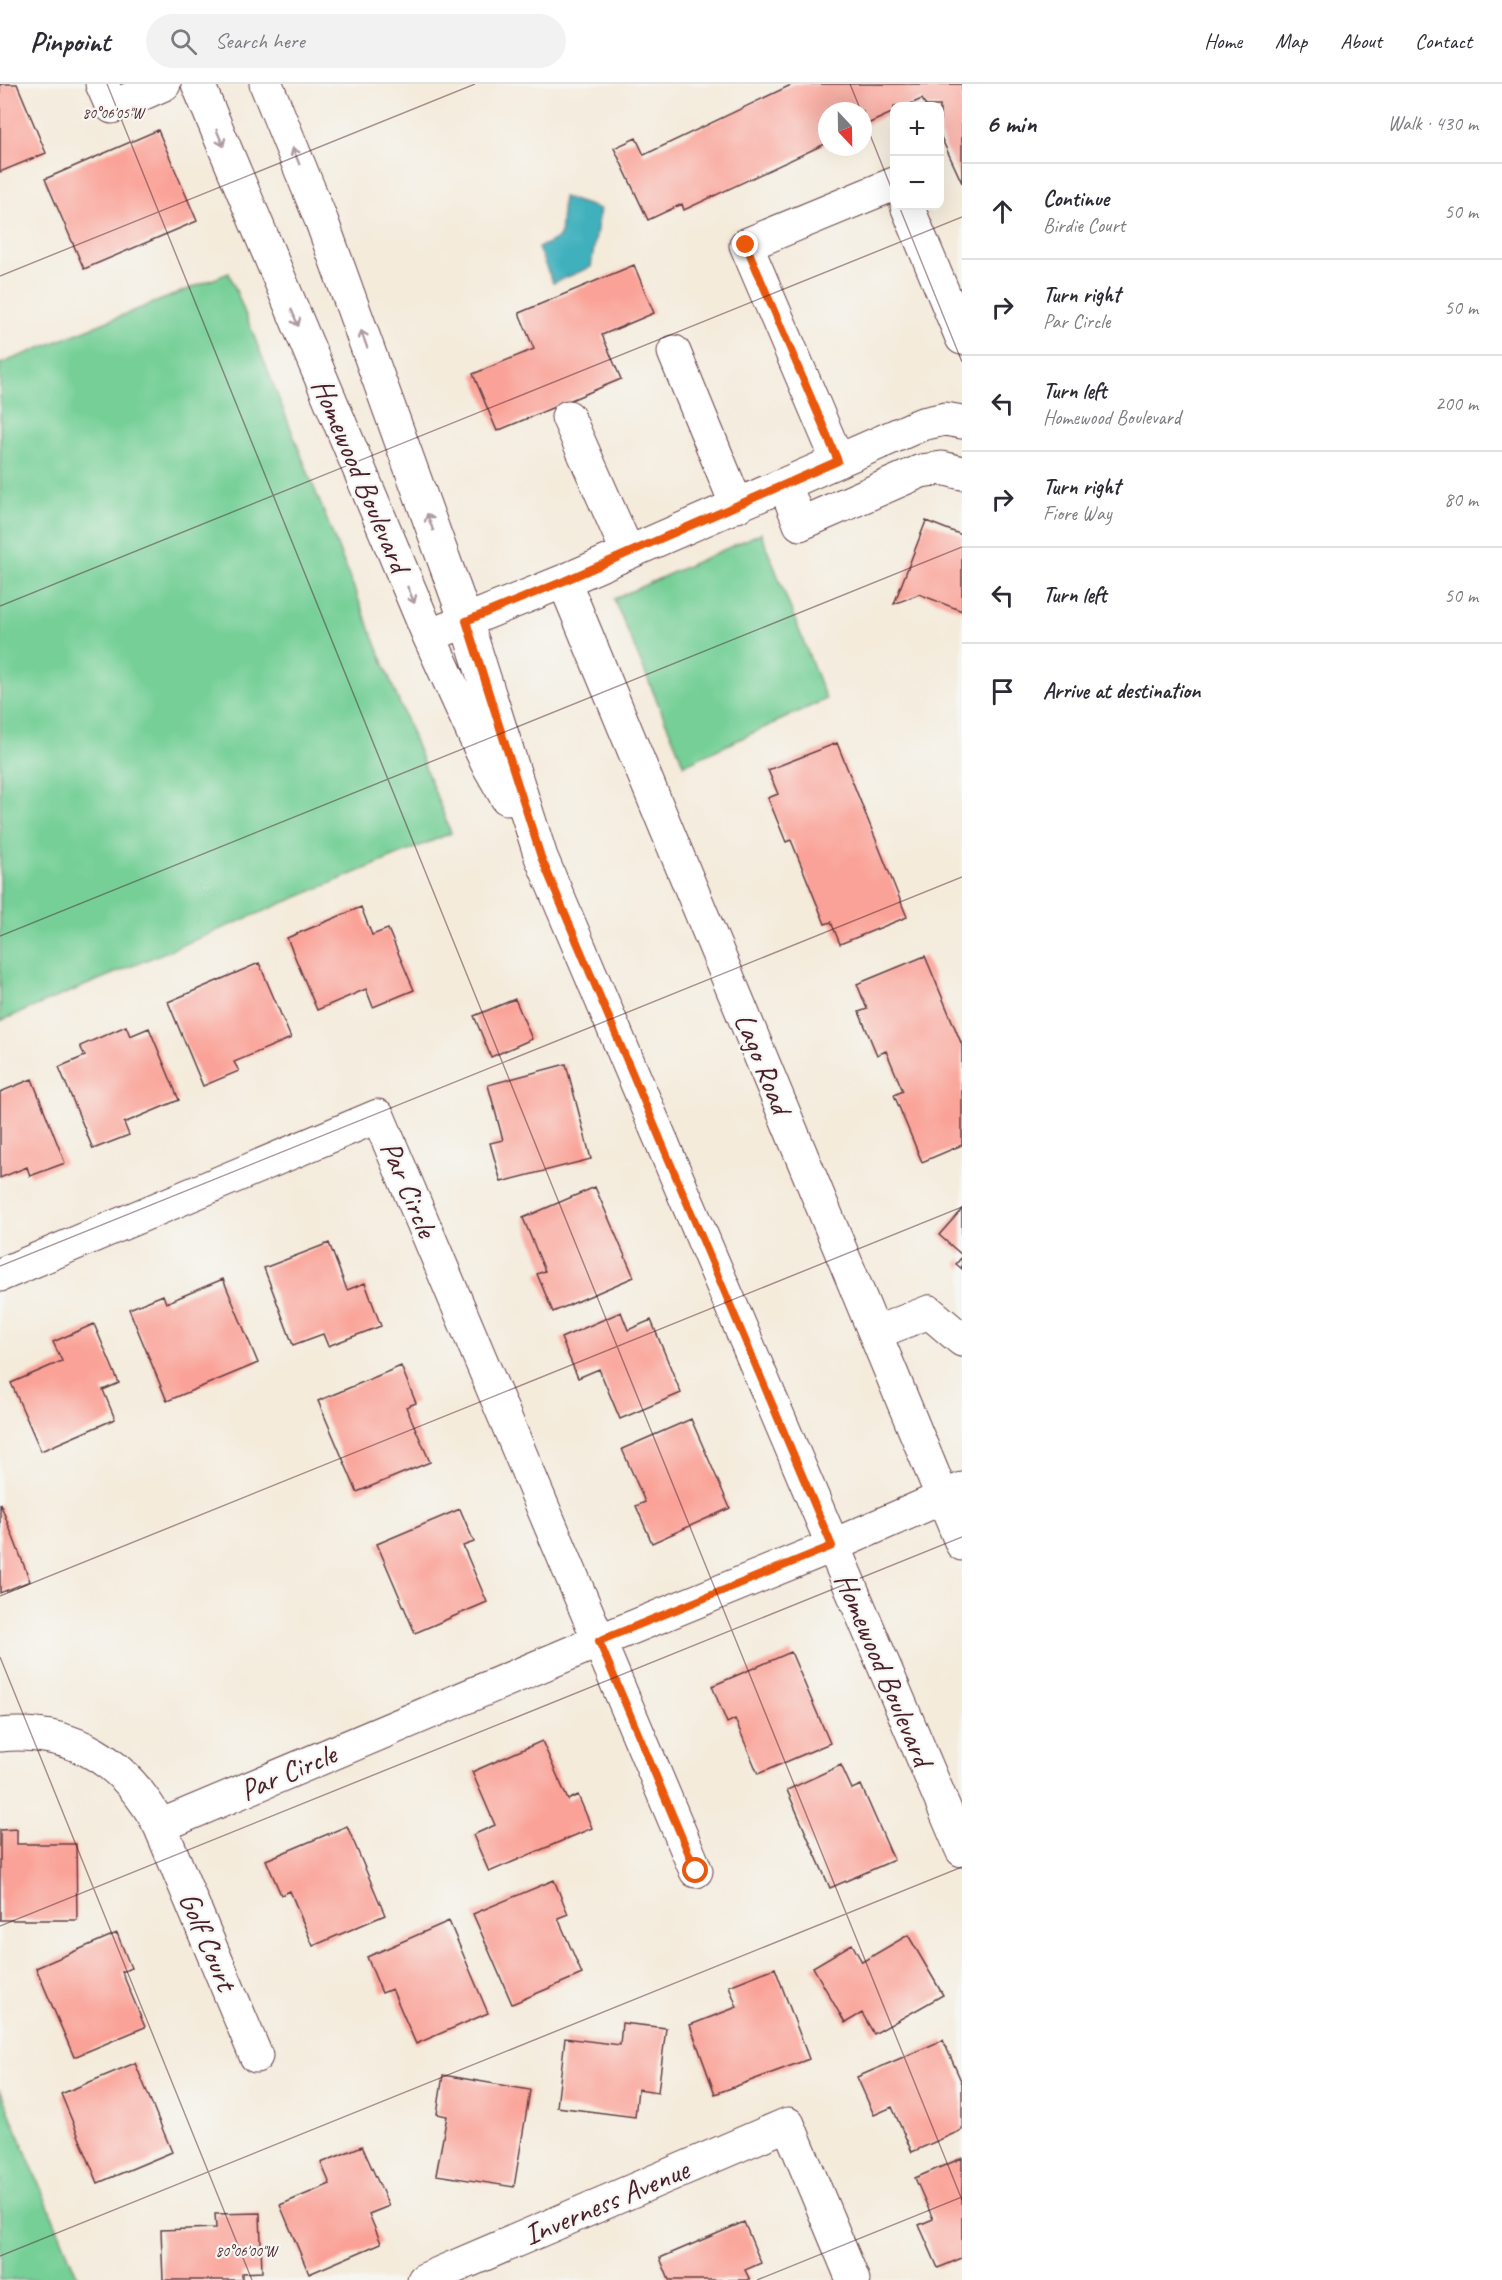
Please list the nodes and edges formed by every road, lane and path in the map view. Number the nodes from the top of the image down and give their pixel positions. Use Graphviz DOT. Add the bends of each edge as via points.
graph roads {
  1 [pos="102,84"];
  2 [pos="164,84"];
  3 [pos="198,84"];
  4 [pos="266,84"];
  5 [pos="890,186"];
  6 [pos="909,210"];
  7 [pos="962,338"];
  8 [pos="674,352"];
  9 [pos="568,417"];
  10 [pos="962,422"];
  11 [pos="838,461"];
  12 [pos="962,472"];
  13 [pos="785,484"];
  14 [pos="737,506"];
  15 [pos="628,553"];
  16 [pos="564,581"];
  17 [pos="466,621"];
  18 [pos="429,636"];
  19 [pos="541,857"];
  20 [pos="0,1275"];
  21 [pos="875,1333"];
  22 [pos="962,1340"];
  23 [pos="952,1493"];
  24 [pos="962,1544"];
  25 [pos="832,1546"];
  26 [pos="599,1641"];
  27 [pos="0,1735"];
  28 [pos="160,1826"];
  29 [pos="962,1850"];
  30 [pos="696,1871"];
  31 [pos="256,2056"];
  32 [pos="424,2280"];
  33 [pos="853,2280"];
  1 -- 2 [label="street" via="112,107"];
  3 -- 18 [label="street, Homewood Boulevard, one-way"];
  17 -- 4 [label="street, Homewood Boulevard, one-way" via="322,222"];
  5 -- 11 [label="street" via="746,245"];
  6 -- 7 [label="street"];
  8 -- 14 [label="street"];
  9 -- 15 [label="street"];
  10 -- 11 [label="street" via="945,419 922,424"];
  11 -- 13 [label="street"];
  12 -- 13 [label="street" via="942,468 921,471 800,524"];
  13 -- 14 [label="street"];
  14 -- 15 [label="street"];
  15 -- 16 [label="street"];
  16 -- 17 [label="street"];
  16 -- 21 [label="street, Lago Road"];
  17 -- 18 [label="street"];
  17 -- 19 [label="street, Homewood Boulevard"];
  18 -- 19 [label="street, Homewood Boulevard" via="486,761"];
  19 -- 25 [label="street, Homewood Boulevard"];
  20 -- 26 [label="street, Par Circle" via="378,1116"];
  21 -- 22 [label="street" via="929,1311"];
  21 -- 23 [label="street, Lago Road"];
  23 -- 24 [label="street, Lago Road"];
  23 -- 25 [label="street, Par Circle"];
  25 -- 26 [label="street, Par Circle"];
  25 -- 29 [label="street, Homewood Boulevard"];
  26 -- 28 [label="street, Par Circle"];
  26 -- 30 [label="street"];
  27 -- 28 [label="street" via="43,1735 92,1751 132,1783"];
  28 -- 31 [label="street, Golf Court"];
  32 -- 33 [label="street, Inverness Avenue" via="788,2124"];
}
